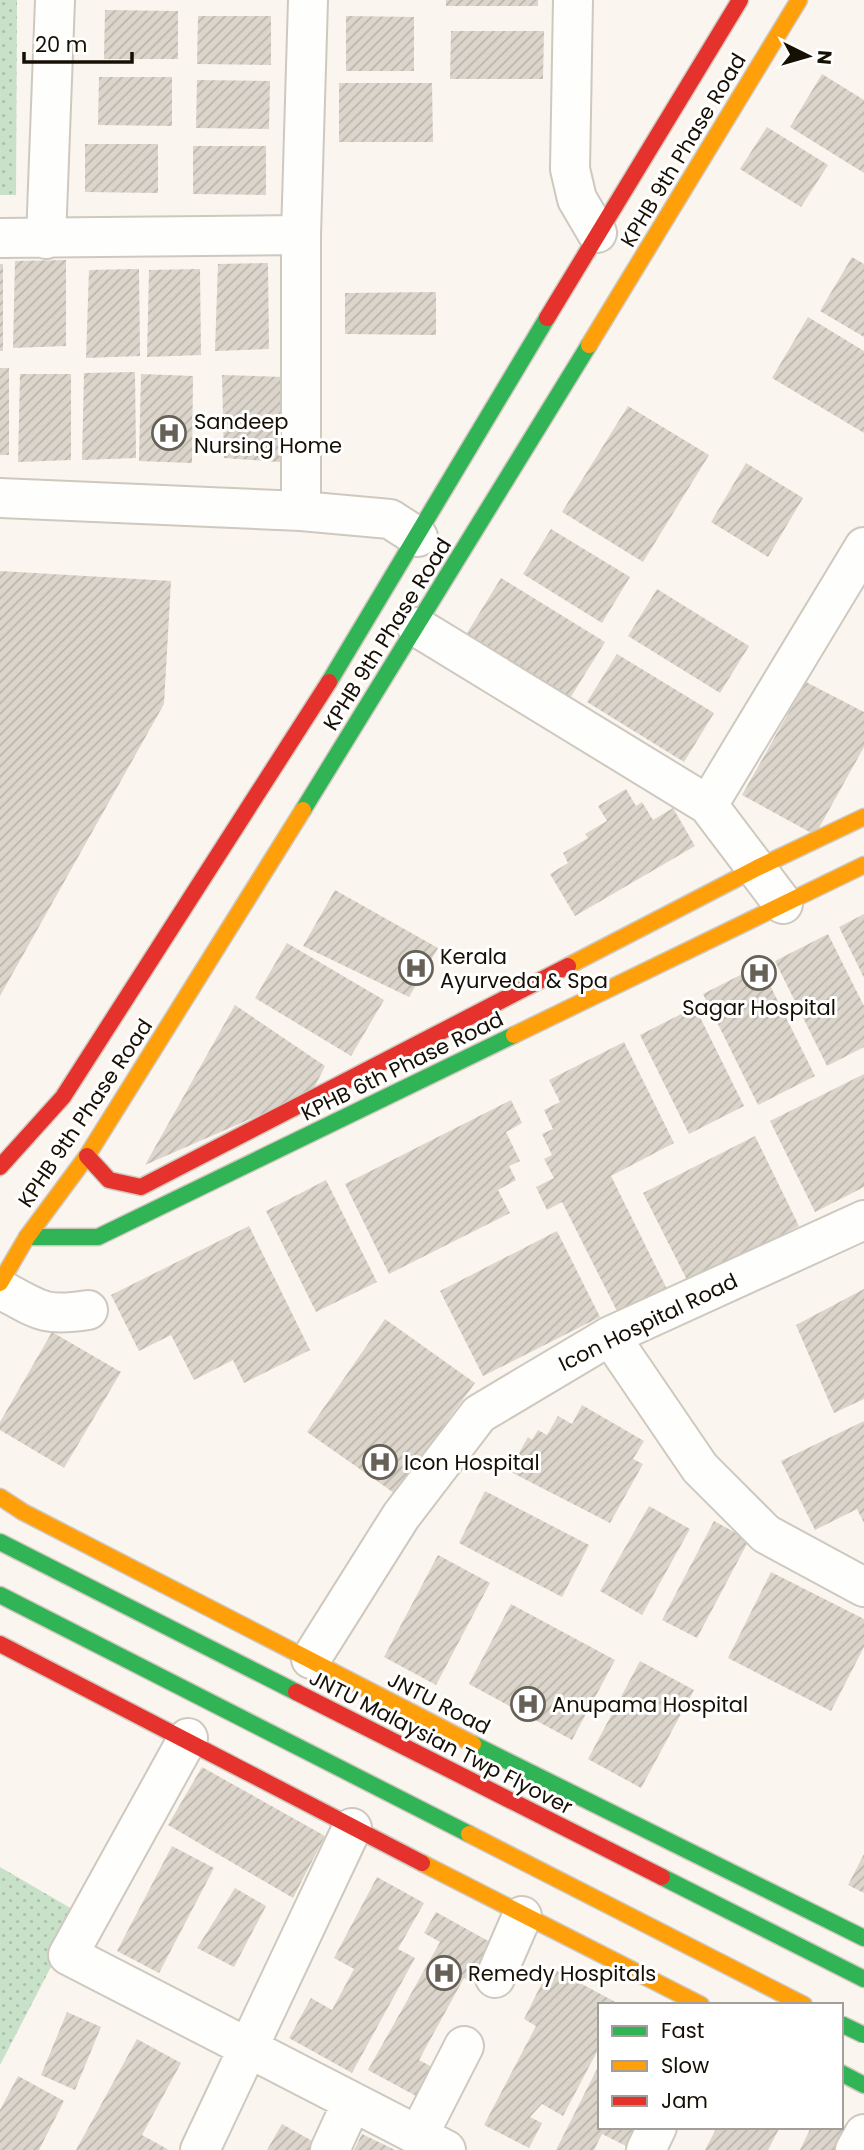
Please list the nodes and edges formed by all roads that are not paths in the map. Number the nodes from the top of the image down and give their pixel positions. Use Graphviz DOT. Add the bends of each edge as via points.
graph roads {
  1 [pos="55,0"];
  2 [pos="308,0"];
  3 [pos="573,0"];
  4 [pos="740,0"];
  5 [pos="799,0"];
  6 [pos="597,233"];
  7 [pos="301,235"];
  8 [pos="0,238"];
  9 [pos="46,239"];
  10 [pos="0,498"];
  11 [pos="301,511"];
  12 [pos="418,537"];
  13 [pos="864,547"];
  14 [pos="417,628"];
  15 [pos="708,805"];
  16 [pos="864,817"];
  17 [pos="864,865"];
  18 [pos="757,868"];
  19 [pos="783,905"];
  20 [pos="87,1156"];
  21 [pos="0,1167"];
  22 [pos="864,1220"];
  23 [pos="27,1237"];
  24 [pos="0,1283"];
  25 [pos="0,1289"];
  26 [pos="88,1310"];
  27 [pos="610,1336"];
  28 [pos="0,1497"];
  29 [pos="0,1542"];
  30 [pos="864,1587"];
  31 [pos="0,1595"];
  32 [pos="0,1644"];
  33 [pos="311,1659"];
  34 [pos="188,1738"];
  35 [pos="352,1828"];
  36 [pos="523,1916"];
  37 [pos="864,1938"];
  38 [pos="495,1978"];
  39 [pos="864,1979"];
  40 [pos="697,2003"];
  41 [pos="800,2003"];
  42 [pos="858,2007"];
  43 [pos="843,2025"];
  44 [pos="843,2034"];
  45 [pos="864,2035"];
  46 [pos="464,2046"];
  47 [pos="249,2050"];
  48 [pos="843,2074"];
  49 [pos="864,2085"];
  50 [pos="352,2102"];
  51 [pos="656,2129"];
  52 [pos="864,2134"];
  53 [pos="432,2143"];
  54 [pos="200,2150"];
  55 [pos="330,2150"];
  56 [pos="646,2150"];
  57 [pos="855,2150"];
  1 -- 9 [label="street"];
  2 -- 7 [label="street"];
  3 -- 6 [label="street" via="570,169 577,199"];
  4 -- 6 [label="street, KPHB 9th Phase Road"];
  5 -- 14 [label="street, KPHB 9th Phase Road"];
  6 -- 12 [label="street, KPHB 9th Phase Road"];
  7 -- 9 [label="street"];
  7 -- 11 [label="street"];
  8 -- 9 [label="street"];
  10 -- 11 [label="street"];
  11 -- 12 [label="street" via="390,519"];
  12 -- 21 [label="street, KPHB 9th Phase Road" via="296,737 63,1097"];
  13 -- 15 [label="street"];
  14 -- 15 [label="street"];
  14 -- 20 [label="street, KPHB 9th Phase Road"];
  15 -- 18 [label="street"];
  16 -- 18 [label="street, KPHB 6th Phase Road"];
  17 -- 19 [label="street, KPHB 6th Phase Road"];
  18 -- 19 [label="street"];
  18 -- 20 [label="street, KPHB 6th Phase Road" via="141,1187 110,1182"];
  19 -- 23 [label="street, KPHB 6th Phase Road" via="98,1237"];
  20 -- 23 [label="street, KPHB 9th Phase Road"];
  22 -- 27 [label="street, Icon Hospital Road"];
  23 -- 24 [label="street, KPHB 9th Phase Road"];
  25 -- 26 [label="street" via="50,1313"];
  27 -- 30 [label="street" via="701,1468 766,1534"];
  27 -- 33 [label="street, Icon Hospital Road" via="479,1414 401,1516"];
  28 -- 33 [label="street, JNTU Road" via="23,1513"];
  29 -- 39 [label="street, JNTU Malaysian Twp Flyover"];
  31 -- 41 [label="street"];
  32 -- 34 [label="street"];
  33 -- 37 [label="street, JNTU Road"];
  34 -- 35 [label="street"];
  34 -- 47 [label="street" via="68,1955"];
  35 -- 36 [label="street"];
  35 -- 47 [label="street"];
  36 -- 38 [label="street"];
  36 -- 40 [label="street"];
  42 -- 44 [label="street"];
  43 -- 45 [label="street, bridge"];
  46 -- 53 [label="street"];
  47 -- 50 [label="street"];
  47 -- 54 [label="street"];
  48 -- 49 [label="street"];
  50 -- 53 [label="street"];
  50 -- 55 [label="street"];
  51 -- 56 [label="street"];
  52 -- 57 [label="street"];
}
